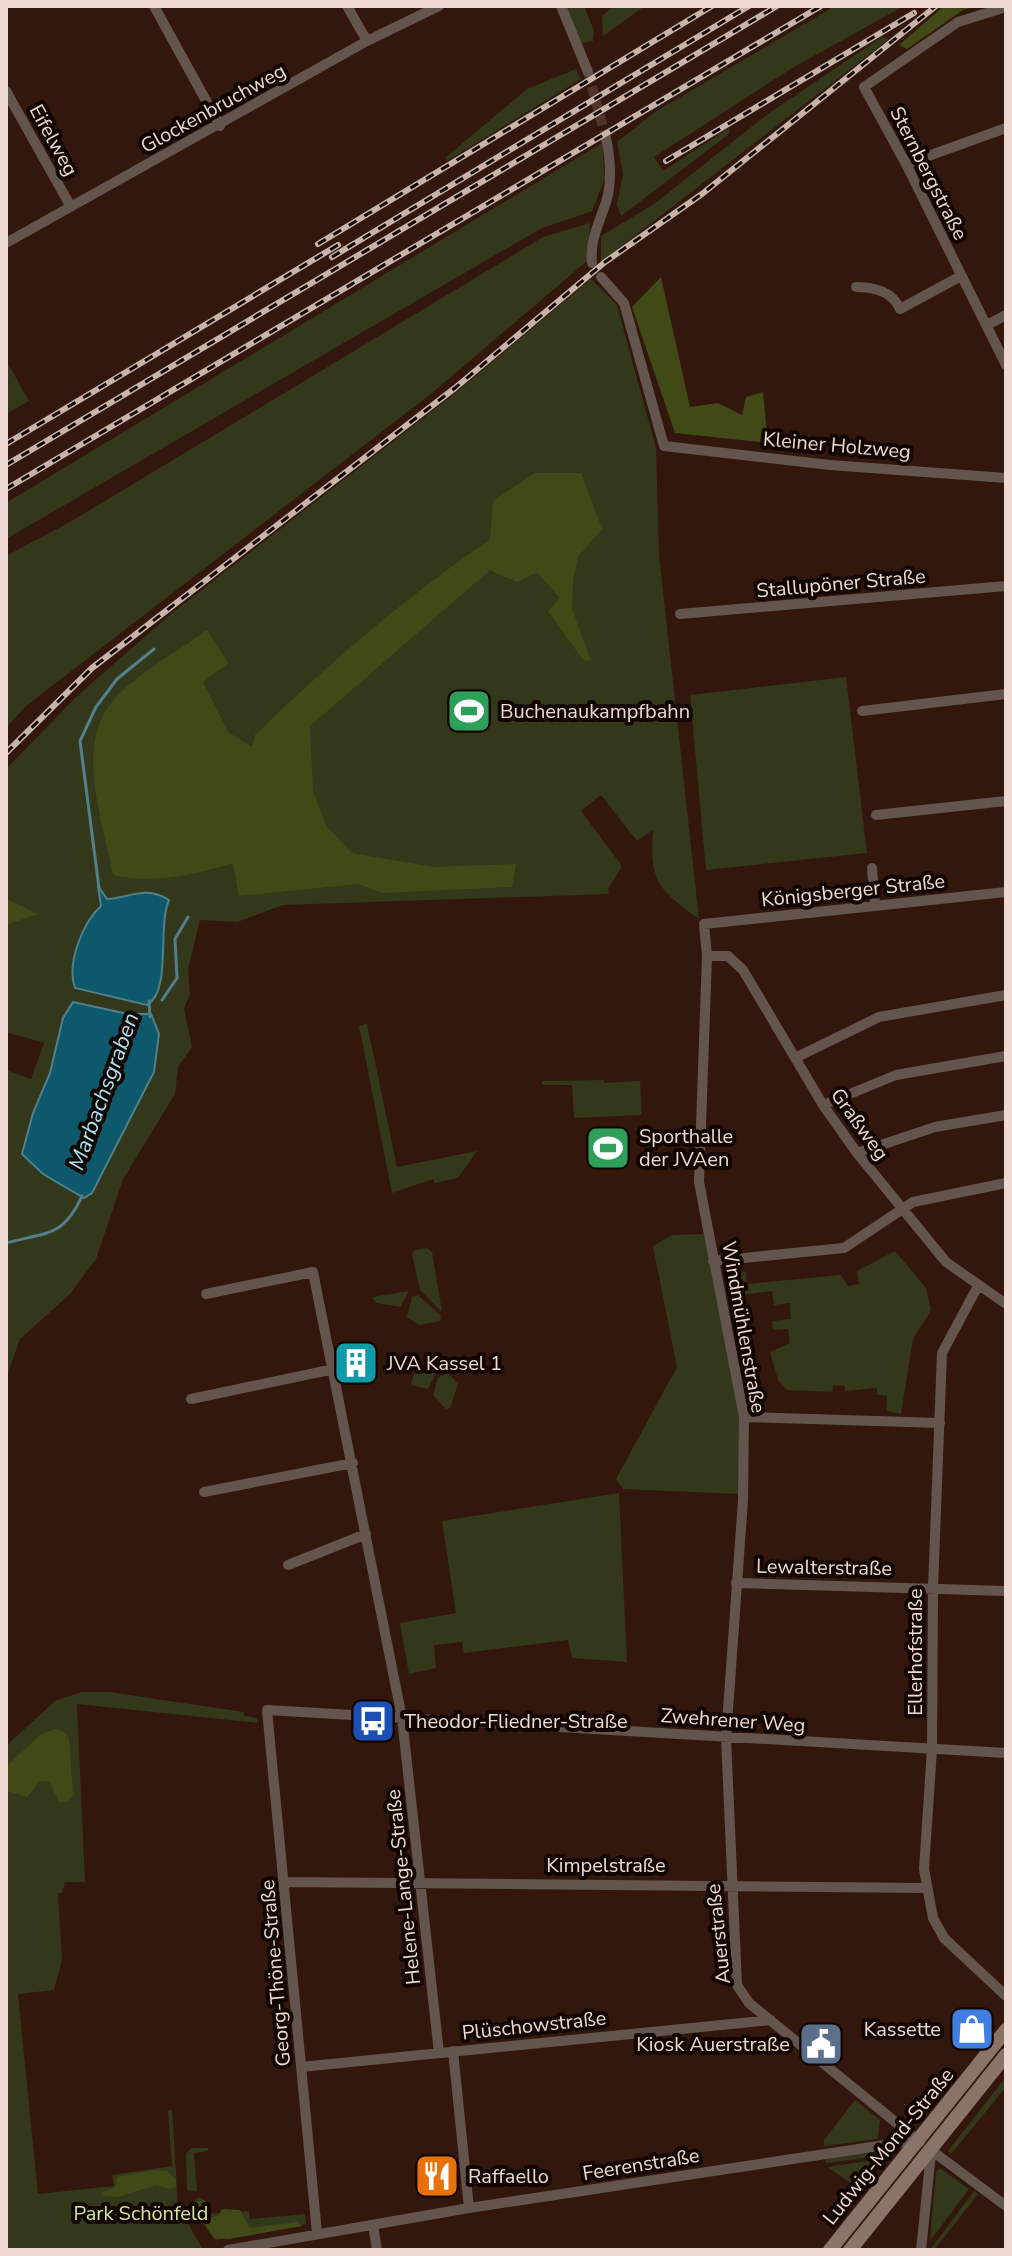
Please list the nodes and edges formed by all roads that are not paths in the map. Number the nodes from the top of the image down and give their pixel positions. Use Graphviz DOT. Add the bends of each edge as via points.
graph roads {
  1 [pos="154,6"];
  2 [pos="347,6"];
  3 [pos="439,6"];
  4 [pos="561,6"];
  5 [pos="1006,7"];
  6 [pos="367,41"];
  7 [pos="588,72"];
  8 [pos="6,91"];
  9 [pos="220,126"];
  10 [pos="1006,128"];
  11 [pos="606,138"];
  12 [pos="906,164"];
  13 [pos="71,207"];
  14 [pos="6,243"];
  15 [pos="592,263"];
  16 [pos="961,276"];
  17 [pos="601,277"];
  18 [pos="856,287"];
  19 [pos="1006,315"];
  20 [pos="987,325"];
  21 [pos="1006,365"];
  22 [pos="1006,478"];
  23 [pos="1006,586"];
  24 [pos="680,614"];
  25 [pos="1006,694"];
  26 [pos="862,711"];
  27 [pos="1006,801"];
  28 [pos="876,815"];
  29 [pos="872,868"];
  30 [pos="1006,892"];
  31 [pos="875,906"];
  32 [pos="704,924"];
  33 [pos="707,956"];
  34 [pos="1006,995"];
  35 [pos="1006,1056"];
  36 [pos="795,1058"];
  37 [pos="823,1105"];
  38 [pos="1006,1115"];
  39 [pos="857,1153"];
  40 [pos="1006,1183"];
  41 [pos="903,1209"];
  42 [pos="713,1261"];
  43 [pos="978,1286"];
  44 [pos="206,1294"];
  45 [pos="1006,1304"];
  46 [pos="334,1369"];
  47 [pos="191,1399"];
  48 [pos="744,1417"];
  49 [pos="940,1423"];
  50 [pos="353,1463"];
  51 [pos="204,1492"];
  52 [pos="366,1534"];
  53 [pos="288,1565"];
  54 [pos="736,1583"];
  55 [pos="933,1588"];
  56 [pos="1006,1591"];
  57 [pos="267,1710"];
  58 [pos="402,1718"];
  59 [pos="726,1738"];
  60 [pos="932,1749"];
  61 [pos="1006,1753"];
  62 [pos="285,1882"];
  63 [pos="420,1882"];
  64 [pos="730,1884"];
  65 [pos="927,1888"];
  66 [pos="1006,1996"];
  67 [pos="771,2020"];
  68 [pos="1006,2030"];
  69 [pos="453,2051"];
  70 [pos="439,2053"];
  71 [pos="1006,2055"];
  72 [pos="301,2067"];
  73 [pos="918,2140"];
  74 [pos="931,2150"];
  75 [pos="1006,2206"];
  76 [pos="469,2208"];
  77 [pos="373,2225"];
  78 [pos="317,2233"];
  79 [pos="228,2250"];
  80 [pos="377,2250"];
  81 [pos="830,2250"];
  82 [pos="850,2250"];
  83 [pos="921,2250"];
  1 -- 9 [label="street"];
  2 -- 6 [label="street"];
  3 -- 6 [label="street, Glockenbruchweg"];
  4 -- 7 [label="street"];
  5 -- 12 [label="street, Sternbergstraße" via="958,22 864,87"];
  6 -- 9 [label="street, Glockenbruchweg"];
  8 -- 13 [label="street, Eifelweg"];
  9 -- 13 [label="street, Glockenbruchweg"];
  10 -- 12 [label="street"];
  11 -- 15 [label="street" via="608,195 593,236"];
  12 -- 16 [label="street, Sternbergstraße"];
  13 -- 14 [label="street, Glockenbruchweg"];
  16 -- 18 [label="street" via="900,309 887,294"];
  16 -- 20 [label="street, Sternbergstraße"];
  17 -- 22 [label="street, Kleiner Holzweg" via="624,303 664,446"];
  19 -- 20 [label="street"];
  20 -- 21 [label="street, Sternbergstraße"];
  23 -- 24 [label="street, Stallupöner Straße"];
  25 -- 26 [label="street"];
  27 -- 28 [label="street"];
  29 -- 31 [label="street"];
  30 -- 31 [label="street, Königsberger Straße"];
  31 -- 32 [label="street, Königsberger Straße"];
  32 -- 33 [label="street, Windmühlenstraße"];
  33 -- 36 [label="street, Graßweg" via="728,956 743,970"];
  33 -- 42 [label="street, Windmühlenstraße" via="699,1182"];
  34 -- 36 [label="street" via="879,1017"];
  35 -- 37 [label="street" via="896,1075"];
  36 -- 37 [label="street, Graßweg"];
  37 -- 39 [label="street, Graßweg"];
  38 -- 39 [label="street" via="935,1127"];
  39 -- 41 [label="street, Graßweg"];
  40 -- 41 [label="street" via="937,1194"];
  41 -- 42 [label="street" via="844,1248"];
  41 -- 43 [label="street, Graßweg" via="946,1262"];
  42 -- 48 [label="street, Windmühlenstraße"];
  43 -- 45 [label="street, Graßweg"];
  43 -- 49 [label="street, Ellerhofstraße" via="942,1353"];
  44 -- 46 [label="street" via="313,1272"];
  46 -- 47 [label="street"];
  46 -- 50 [label="street"];
  48 -- 49 [label="street"];
  48 -- 54 [label="street, Windmühlenstraße"];
  49 -- 55 [label="street, Ellerhofstraße"];
  50 -- 51 [label="street"];
  50 -- 52 [label="street"];
  52 -- 53 [label="street"];
  52 -- 58 [label="street"];
  54 -- 55 [label="street, Lewalterstraße"];
  54 -- 59 [label="street, Windmühlenstraße"];
  55 -- 56 [label="street, Lewalterstraße"];
  55 -- 60 [label="street, Ellerhofstraße"];
  57 -- 58 [label="street, Zwehrener Weg"];
  57 -- 62 [label="street, Georg-Thöne-Straße"];
  58 -- 59 [label="street, Zwehrener Weg"];
  58 -- 63 [label="street, Helene-Lange-Straße"];
  59 -- 60 [label="street, Zwehrener Weg"];
  59 -- 64 [label="street, Auerstraße"];
  60 -- 61 [label="street, Zwehrener Weg"];
  60 -- 65 [label="street, Ellerhofstraße" via="924,1853"];
  62 -- 63 [label="street, Kimpelstraße"];
  62 -- 72 [label="street, Georg-Thöne-Straße"];
  63 -- 64 [label="street, Kimpelstraße"];
  63 -- 70 [label="street, Helene-Lange-Straße"];
  64 -- 65 [label="street, Kimpelstraße"];
  64 -- 67 [label="street, Auerstraße" via="737,1985"];
  65 -- 66 [label="street, Ellerhofstraße" via="944,1938"];
  67 -- 69 [label="street, Plüschowstraße"];
  67 -- 73 [label="street, Auerstraße"];
  68 -- 73 [label="main road, Ludwig-Mond-Straße"];
  69 -- 70 [label="street, Plüschowstraße"];
  69 -- 76 [label="street"];
  70 -- 72 [label="street, Plüschowstraße"];
  71 -- 74 [label="main road, Ludwig-Mond-Straße"];
  72 -- 78 [label="street, Georg-Thöne-Straße"];
  73 -- 74 [label="street, Auerstraße"];
  73 -- 76 [label="street, Feerenstraße"];
  73 -- 81 [label="main road, Ludwig-Mond-Straße"];
  74 -- 75 [label="street, Auerstraße"];
  74 -- 82 [label="main road, Ludwig-Mond-Straße"];
  74 -- 83 [label="street"];
  76 -- 77 [label="street, Feerenstraße"];
  77 -- 78 [label="street, Feerenstraße"];
  77 -- 80 [label="street"];
  78 -- 79 [label="street, Feerenstraße"];
}
